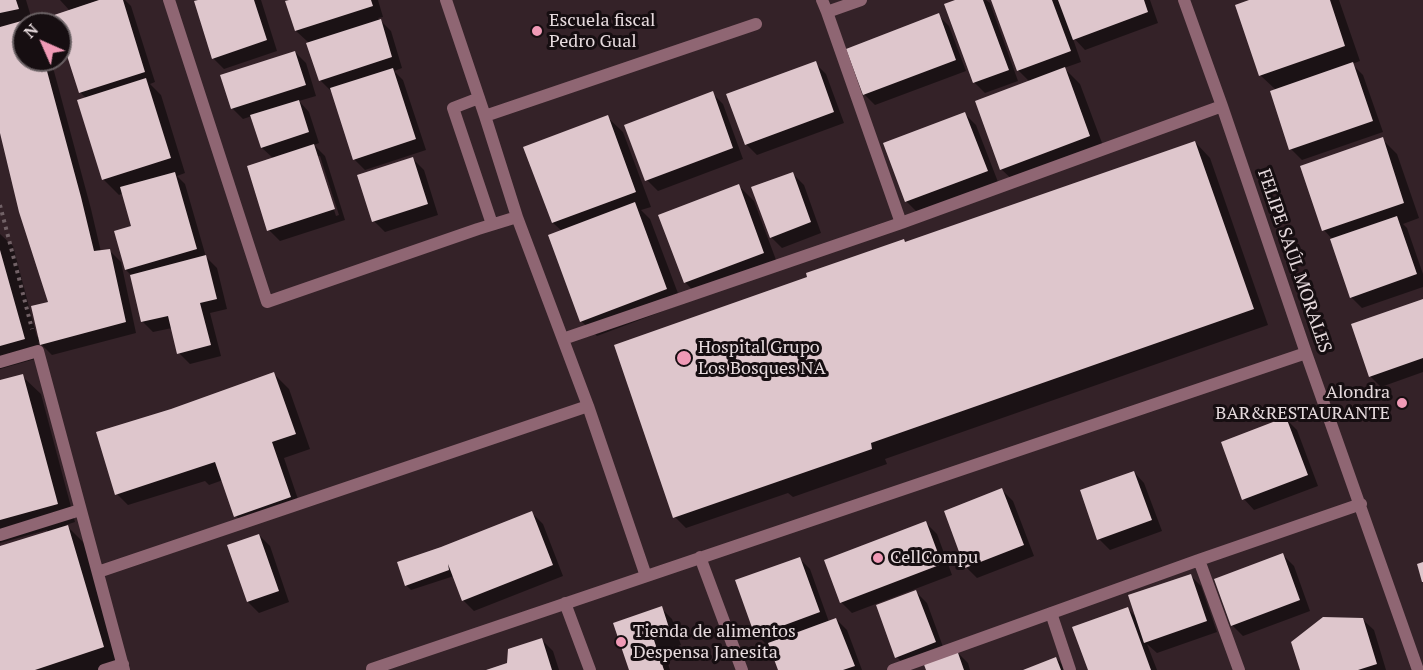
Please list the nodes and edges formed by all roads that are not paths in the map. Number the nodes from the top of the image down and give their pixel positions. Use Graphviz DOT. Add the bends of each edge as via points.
graph roads {
  1 [pos="169,0"];
  2 [pos="446,0"];
  3 [pos="861,0"];
  4 [pos="1184,0"];
  5 [pos="824,6"];
  6 [pos="756,24"];
  7 [pos="479,98"];
  8 [pos="1222,106"];
  9 [pos="485,116"];
  10 [pos="517,217"];
  11 [pos="901,223"];
  12 [pos="492,224"];
  13 [pos="563,339"];
  14 [pos="1306,353"];
  15 [pos="0,362"];
  16 [pos="588,406"];
  17 [pos="1361,504"];
  18 [pos="80,510"];
  19 [pos="0,535"];
  20 [pos="700,557"];
  21 [pos="1199,560"];
  22 [pos="98,572"];
  23 [pos="646,576"];
  24 [pos="565,603"];
  25 [pos="1051,613"];
  26 [pos="124,667"];
  27 [pos="897,669"];
  28 [pos="104,670"];
  29 [pos="372,670"];
  30 [pos="590,670"];
  31 [pos="742,670"];
  32 [pos="1071,670"];
  33 [pos="1239,670"];
  34 [pos="1418,670"];
  1 -- 12 [label="street" via="267,302"];
  2 -- 7 [label="street"];
  3 -- 5 [label="street"];
  4 -- 8 [label="street, FELIPE SAÚL MORALES"];
  5 -- 11 [label="street"];
  6 -- 9 [label="street"];
  7 -- 9 [label="street"];
  7 -- 12 [label="street" via="453,108"];
  8 -- 11 [label="street"];
  8 -- 14 [label="street, FELIPE SAÚL MORALES"];
  9 -- 10 [label="street"];
  10 -- 12 [label="street"];
  10 -- 13 [label="street"];
  11 -- 13 [label="street"];
  13 -- 16 [label="street"];
  14 -- 17 [label="street, FELIPE SAÚL MORALES"];
  14 -- 20 [label="street"];
  15 -- 18 [label="street" via="38,351"];
  16 -- 22 [label="street"];
  16 -- 23 [label="street"];
  17 -- 21 [label="street"];
  17 -- 34 [label="street, FELIPE SAÚL MORALES"];
  18 -- 19 [label="street"];
  18 -- 22 [label="street"];
  20 -- 23 [label="street"];
  20 -- 31 [label="street"];
  21 -- 25 [label="street"];
  21 -- 33 [label="street"];
  22 -- 26 [label="street"];
  23 -- 24 [label="street"];
  24 -- 29 [label="street"];
  24 -- 30 [label="street"];
  25 -- 27 [label="street"];
  25 -- 32 [label="street"];
  26 -- 28 [label="street"];
}
